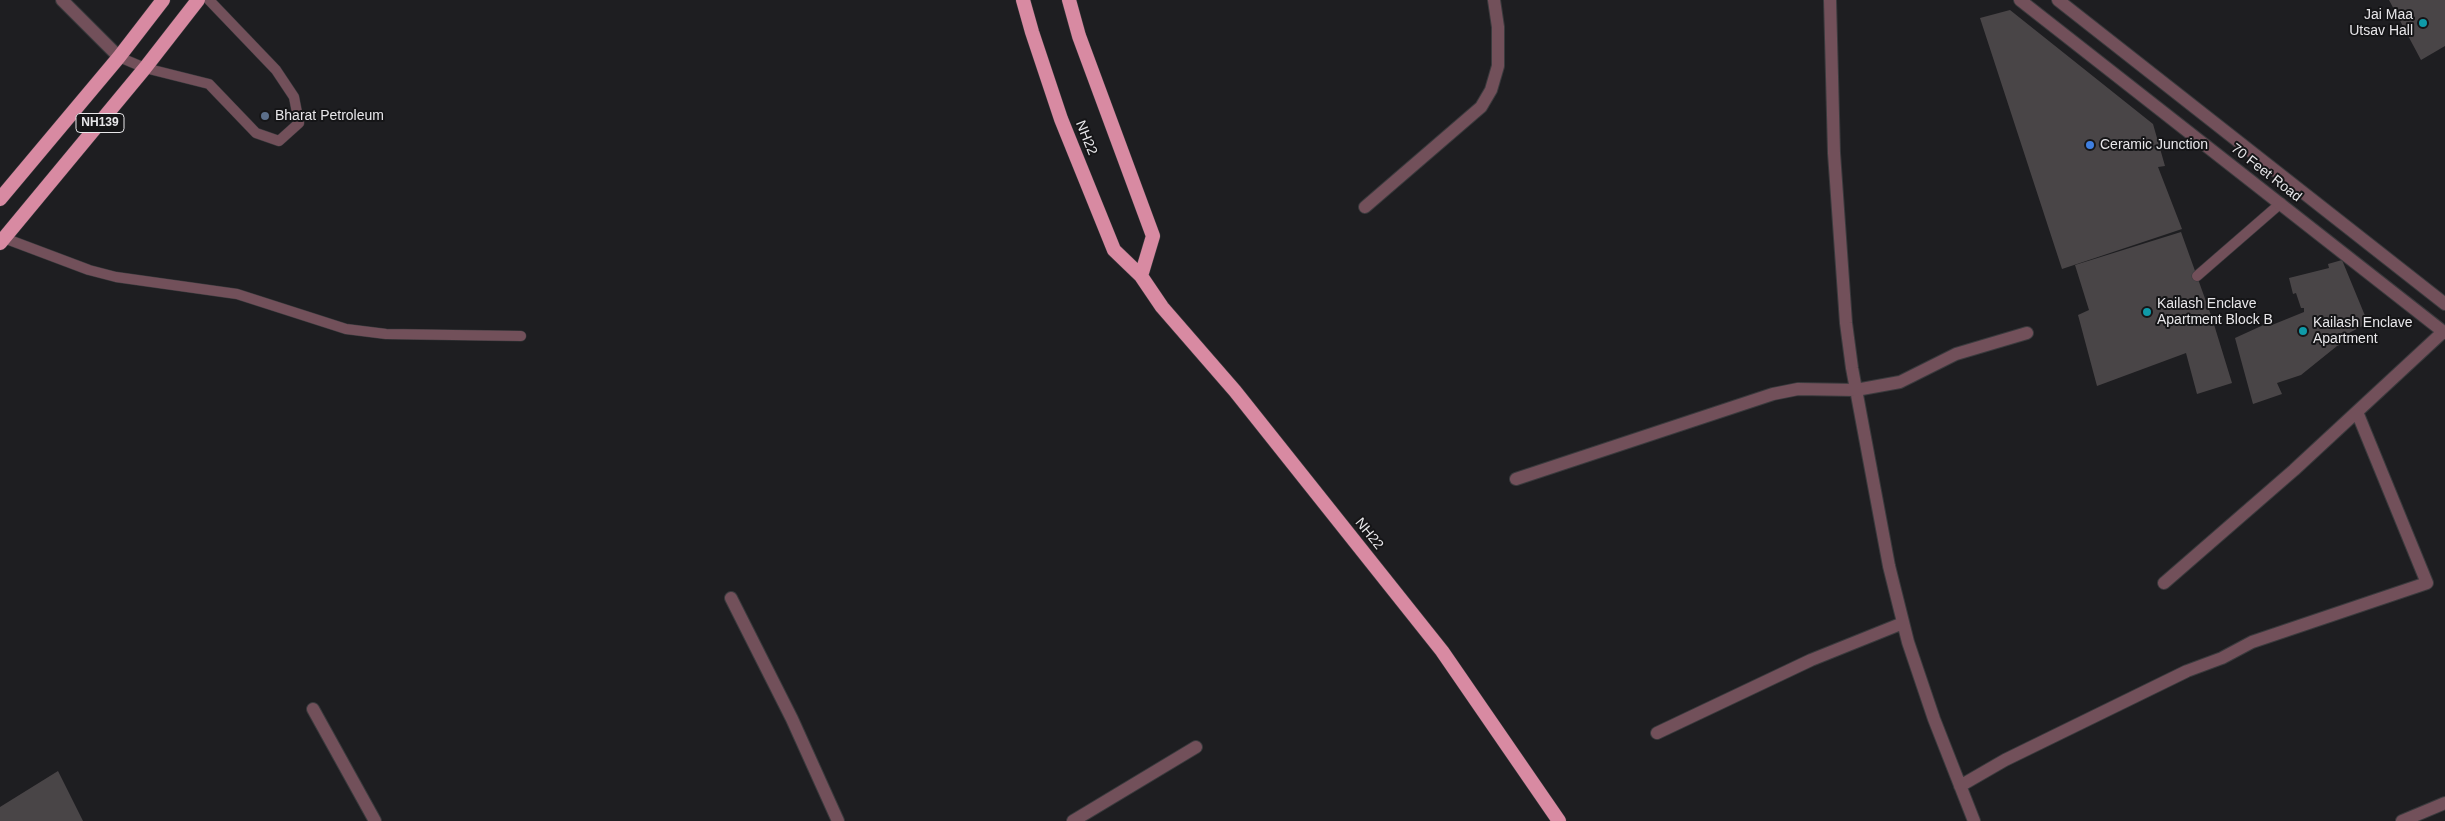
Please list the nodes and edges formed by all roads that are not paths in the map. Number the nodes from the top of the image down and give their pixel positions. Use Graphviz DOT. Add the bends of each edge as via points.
graph roads {
  1 [pos="62,0"];
  2 [pos="163,0"];
  3 [pos="198,0"];
  4 [pos="209,0"];
  5 [pos="1024,0"];
  6 [pos="1069,0"];
  7 [pos="1494,0"];
  8 [pos="1830,0"];
  9 [pos="2020,0"];
  10 [pos="2059,0"];
  11 [pos="2037,13"];
  12 [pos="119,57"];
  13 [pos="145,68"];
  14 [pos="0,199"];
  15 [pos="2281,204"];
  16 [pos="1365,207"];
  17 [pos="2,240"];
  18 [pos="2393,263"];
  19 [pos="1141,276"];
  20 [pos="2197,276"];
  21 [pos="2379,280"];
  22 [pos="2445,304"];
  23 [pos="2027,333"];
  24 [pos="2444,333"];
  25 [pos="521,336"];
  26 [pos="1856,390"];
  27 [pos="2357,412"];
  28 [pos="1516,479"];
  29 [pos="2164,583"];
  30 [pos="731,598"];
  31 [pos="1903,622"];
  32 [pos="313,709"];
  33 [pos="1657,733"];
  34 [pos="1196,747"];
  35 [pos="1960,786"];
  36 [pos="2445,803"];
  37 [pos="2430,816"];
  38 [pos="375,821"];
  39 [pos="838,821"];
  40 [pos="1074,821"];
  41 [pos="1560,821"];
  42 [pos="1974,821"];
  43 [pos="2402,821"];
  1 -- 12 [label="street"];
  2 -- 12 [label="highway, NH139"];
  3 -- 13 [label="highway, NH139"];
  4 -- 13 [label="lane" via="276,70 294,97 299,123 279,141 256,133 209,84"];
  5 -- 19 [label="highway, NH22" via="1060,119 1114,250"];
  6 -- 19 [label="highway, NH22" via="1079,36 1153,236"];
  7 -- 16 [label="street" via="1498,66 1491,90 1481,107"];
  8 -- 26 [label="street" via="1834,153 1846,323"];
  9 -- 11 [label="street, 70 Feet Road"];
  10 -- 11 [label="street"];
  10 -- 18 [label="street, 70 Feet Road"];
  11 -- 15 [label="street, 70 Feet Road"];
  12 -- 13 [label="lane"];
  12 -- 14 [label="highway, NH139"];
  13 -- 17 [label="highway, NH139"];
  15 -- 20 [label="lane"];
  15 -- 21 [label="street, 70 Feet Road"];
  17 -- 25 [label="lane" via="116,277 237,294 346,329 386,334"];
  18 -- 21 [label="street"];
  18 -- 22 [label="street, 70 Feet Road"];
  19 -- 41 [label="highway, NH22" via="1162,307 1235,391 1442,651"];
  21 -- 24 [label="street, 70 Feet Road"];
  23 -- 26 [label="street" via="1956,354 1900,382"];
  24 -- 27 [label="street"];
  26 -- 28 [label="street" via="1812,388 1773,394"];
  26 -- 31 [label="street" via="1889,566"];
  27 -- 29 [label="street"];
  27 -- 35 [label="street" via="2427,583 2252,642 2006,760"];
  30 -- 39 [label="street" via="792,719"];
  31 -- 33 [label="street" via="1812,660"];
  31 -- 35 [label="street" via="1934,719"];
  32 -- 38 [label="street"];
  34 -- 40 [label="street"];
  35 -- 42 [label="street"];
  36 -- 37 [label="street"];
  37 -- 43 [label="street"];
}
